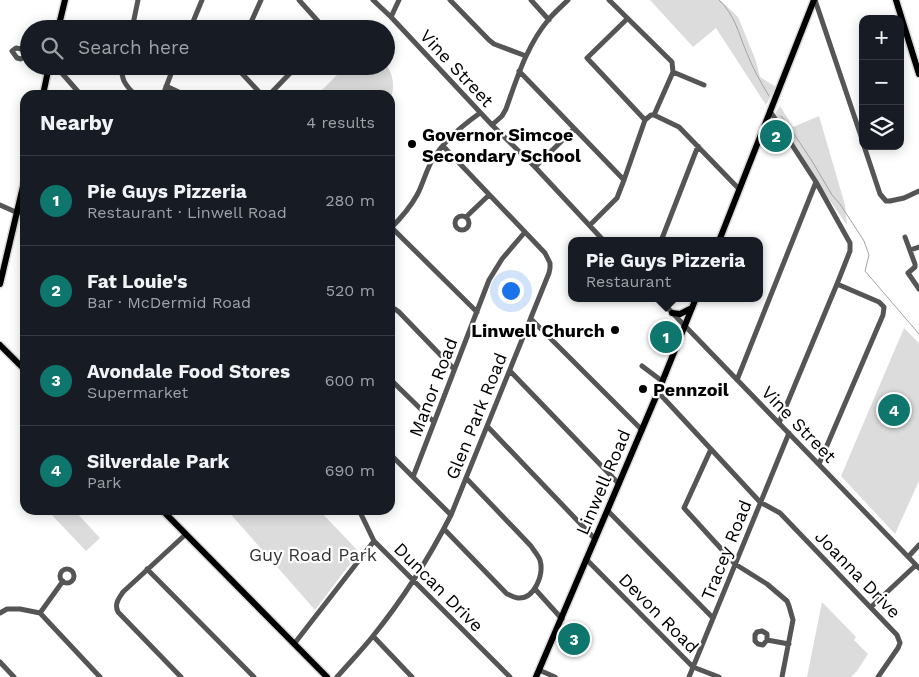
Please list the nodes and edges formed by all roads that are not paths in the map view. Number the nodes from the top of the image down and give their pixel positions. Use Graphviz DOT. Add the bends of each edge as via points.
graph roads {
  1 [pos="65,0"];
  2 [pos="138,0"];
  3 [pos="202,0"];
  4 [pos="261,0"];
  5 [pos="299,0"];
  6 [pos="374,0"];
  7 [pos="399,0"];
  8 [pos="450,0"];
  9 [pos="531,0"];
  10 [pos="568,0"];
  11 [pos="609,0"];
  12 [pos="814,0"];
  13 [pos="896,0"];
  14 [pos="392,18"];
  15 [pos="627,18"];
  16 [pos="60,20"];
  17 [pos="134,20"];
  18 [pos="194,20"];
  19 [pos="252,20"];
  20 [pos="317,20"];
  21 [pos="549,20"];
  22 [pos="395,21"];
  23 [pos="526,56"];
  24 [pos="519,71"];
  25 [pos="673,72"];
  26 [pos="919,74"];
  27 [pos="47,75"];
  28 [pos="64,75"];
  29 [pos="124,75"];
  30 [pos="170,75"];
  31 [pos="243,75"];
  32 [pos="288,75"];
  33 [pos="704,85"];
  34 [pos="166,86"];
  35 [pos="44,90"];
  36 [pos="77,90"];
  37 [pos="131,90"];
  38 [pos="165,90"];
  39 [pos="174,90"];
  40 [pos="257,90"];
  41 [pos="274,90"];
  42 [pos="770,111"];
  43 [pos="480,113"];
  44 [pos="654,114"];
  45 [pos="645,120"];
  46 [pos="492,126"];
  47 [pos="574,129"];
  48 [pos="859,130"];
  49 [pos="443,146"];
  50 [pos="698,146"];
  51 [pos="865,150"];
  52 [pos="535,167"];
  53 [pos="624,180"];
  54 [pos="816,182"];
  55 [pos="739,190"];
  56 [pos="919,192"];
  57 [pos="489,195"];
  58 [pos="20,203"];
  59 [pos="0,205"];
  60 [pos="18,213"];
  61 [pos="466,217"];
  62 [pos="395,223"];
  63 [pos="590,226"];
  64 [pos="395,232"];
  65 [pos="525,232"];
  66 [pos="600,237"];
  67 [pos="663,237"];
  68 [pos="721,237"];
  69 [pos="904,237"];
  70 [pos="919,247"];
  71 [pos="910,250"];
  72 [pos="0,284"];
  73 [pos="837,284"];
  74 [pos="919,289"];
  75 [pos="662,302"];
  76 [pos="694,302"];
  77 [pos="692,308"];
  78 [pos="395,310"];
  79 [pos="477,312"];
  80 [pos="672,312"];
  81 [pos="531,318"];
  82 [pos="685,326"];
  83 [pos="0,345"];
  84 [pos="3,350"];
  85 [pos="20,365"];
  86 [pos="642,366"];
  87 [pos="454,369"];
  88 [pos="510,371"];
  89 [pos="737,380"];
  90 [pos="662,381"];
  91 [pos="395,384"];
  92 [pos="658,392"];
  93 [pos="434,422"];
  94 [pos="779,423"];
  95 [pos="488,426"];
  96 [pos="642,430"];
  97 [pos="789,433"];
  98 [pos="711,449"];
  99 [pos="395,459"];
  100 [pos="819,464"];
  101 [pos="412,477"];
  102 [pos="466,478"];
  103 [pos="619,484"];
  104 [pos="760,502"];
  105 [pos="608,510"];
  106 [pos="167,515"];
  107 [pos="361,515"];
  108 [pos="451,515"];
  109 [pos="444,529"];
  110 [pos="186,534"];
  111 [pos="595,539"];
  112 [pos="374,541"];
  113 [pos="919,545"];
  114 [pos="908,557"];
  115 [pos="586,558"];
  116 [pos="735,564"];
  117 [pos="918,567"];
  118 [pos="148,569"];
  119 [pos="63,581"];
  120 [pos="413,581"];
  121 [pos="535,589"];
  122 [pos="871,607"];
  123 [pos="0,613"];
  124 [pos="40,613"];
  125 [pos="712,618"];
  126 [pos="562,619"];
  127 [pos="373,636"];
  128 [pos="767,640"];
  129 [pos="294,644"];
  130 [pos="789,644"];
  131 [pos="0,662"];
  132 [pos="694,667"];
  133 [pos="538,674"];
  134 [pos="14,677"];
  135 [pos="100,677"];
  136 [pos="181,677"];
  137 [pos="254,677"];
  138 [pos="327,677"];
  139 [pos="337,677"];
  140 [pos="412,677"];
  141 [pos="510,677"];
  142 [pos="555,677"];
  143 [pos="689,677"];
  144 [pos="719,677"];
  145 [pos="782,677"];
  146 [pos="878,677"];
  1 -- 16 [label="main road"];
  2 -- 17 [label="street"];
  3 -- 18 [label="street"];
  4 -- 19 [label="street"];
  5 -- 20 [label="street"];
  6 -- 14 [label="street, Vine Street"];
  7 -- 14 [label="street"];
  8 -- 23 [label="street" via="494,44"];
  9 -- 21 [label="street"];
  10 -- 21 [label="street"];
  11 -- 15 [label="street"];
  12 -- 42 [label="main road"];
  12 -- 48 [label="street"];
  13 -- 26 [label="main road"];
  15 -- 25 [label="street" via="672,62"];
  15 -- 45 [label="street" via="587,58"];
  21 -- 23 [label="street"];
  22 -- 43 [label="street, Vine Street"];
  23 -- 24 [label="street"];
  24 -- 46 [label="street" via="506,110"];
  24 -- 47 [label="street"];
  25 -- 33 [label="street"];
  25 -- 44 [label="street"];
  27 -- 35 [label="main road"];
  28 -- 36 [label="street"];
  29 -- 37 [label="street"];
  30 -- 34 [label="street"];
  31 -- 40 [label="street"];
  32 -- 41 [label="street"];
  34 -- 38 [label="street"];
  34 -- 39 [label="street"];
  42 -- 54 [label="street"];
  42 -- 55 [label="main road"];
  43 -- 46 [label="street, Vine Street"];
  43 -- 49 [label="street"];
  44 -- 45 [label="street"];
  44 -- 50 [label="street" via="679,127"];
  45 -- 53 [label="street"];
  46 -- 52 [label="street, Vine Street"];
  47 -- 52 [label="street"];
  47 -- 53 [label="street"];
  49 -- 57 [label="street, Glen Park Road"];
  49 -- 62 [label="street" via="431,162 412,204"];
  50 -- 55 [label="street"];
  50 -- 67 [label="street"];
  51 -- 56 [label="street" via="880,194 886,201"];
  52 -- 63 [label="street, Vine Street"];
  53 -- 63 [label="street" via="616,198"];
  54 -- 73 [label="street" via="850,243"];
  54 -- 89 [label="street"];
  55 -- 68 [label="main road"];
  57 -- 61 [label="street"];
  57 -- 65 [label="street, Glen Park Road"];
  58 -- 60 [label="main road"];
  59 -- 60 [label="street"];
  60 -- 72 [label="main road"];
  63 -- 66 [label="street, Vine Street"];
  64 -- 79 [label="street"];
  65 -- 79 [label="street, Manor Road" via="494,271"];
  65 -- 81 [label="street, Glen Park Road" via="545,253 550,268"];
  69 -- 71 [label="street"];
  70 -- 71 [label="street"];
  71 -- 74 [label="street" via="916,264 908,273"];
  73 -- 94 [label="street"];
  73 -- 100 [label="street" via="884,307"];
  75 -- 80 [label="street, Vine Street"];
  76 -- 77 [label="main road, Linwell Road"];
  77 -- 80 [label="main road" via="680,314"];
  77 -- 82 [label="main road, Linwell Road"];
  78 -- 87 [label="street"];
  79 -- 87 [label="street, Manor Road"];
  80 -- 82 [label="street, Vine Street"];
  81 -- 88 [label="street, Glen Park Road"];
  81 -- 96 [label="street"];
  82 -- 89 [label="street, Vine Street"];
  82 -- 90 [label="main road, Linwell Road"];
  83 -- 84 [label="main road"];
  84 -- 85 [label="main road"];
  86 -- 90 [label="street"];
  87 -- 93 [label="street, Manor Road"];
  88 -- 95 [label="street, Glen Park Road"];
  88 -- 103 [label="street"];
  89 -- 94 [label="street, Vine Street"];
  90 -- 92 [label="main road, Linwell Road"];
  91 -- 93 [label="street"];
  92 -- 96 [label="main road, Linwell Road"];
  92 -- 98 [label="street, Joanna Drive"];
  93 -- 101 [label="street, Manor Road"];
  94 -- 97 [label="street, Vine Street"];
  95 -- 102 [label="street, Glen Park Road"];
  95 -- 111 [label="street"];
  96 -- 103 [label="main road, Linwell Road"];
  97 -- 100 [label="street, Vine Street"];
  97 -- 104 [label="street, Tracey Road"];
  98 -- 104 [label="street, Joanna Drive"];
  98 -- 116 [label="street" via="684,508"];
  99 -- 101 [label="street"];
  100 -- 114 [label="street, Vine Street"];
  101 -- 108 [label="street"];
  102 -- 108 [label="street, Glen Park Road"];
  102 -- 121 [label="street" via="540,560"];
  103 -- 105 [label="main road, Linwell Road"];
  104 -- 116 [label="street, Tracey Road"];
  104 -- 122 [label="street, Joanna Drive" via="780,513"];
  105 -- 111 [label="main road, Linwell Road"];
  105 -- 125 [label="street"];
  106 -- 110 [label="main road"];
  107 -- 112 [label="street, Duncan Drive"];
  108 -- 109 [label="street, Glen Park Road"];
  109 -- 120 [label="street, Glen Park Road"];
  109 -- 121 [label="street" via="506,594 519,598"];
  110 -- 118 [label="street"];
  110 -- 129 [label="main road"];
  111 -- 115 [label="main road, Linwell Road"];
  112 -- 120 [label="street, Duncan Drive"];
  112 -- 129 [label="street"];
  113 -- 114 [label="street"];
  114 -- 117 [label="street, Vine Street"];
  115 -- 126 [label="main road, Linwell Road"];
  115 -- 132 [label="street, Devon Road"];
  116 -- 125 [label="street, Tracey Road"];
  116 -- 130 [label="street" via="787,601 793,620"];
  117 -- 122 [label="street"];
  118 -- 136 [label="street" via="123,592 116,608"];
  118 -- 137 [label="street"];
  119 -- 124 [label="street"];
  120 -- 127 [label="street, Glen Park Road"];
  120 -- 141 [label="street, Duncan Drive"];
  121 -- 126 [label="street"];
  122 -- 146 [label="street, Joanna Drive" via="897,635 900,643"];
  123 -- 124 [label="street" via="7,609"];
  124 -- 135 [label="street"];
  125 -- 132 [label="street, Tracey Road"];
  126 -- 133 [label="main road, Linwell Road"];
  127 -- 139 [label="street, Glen Park Road"];
  127 -- 140 [label="street"];
  128 -- 130 [label="street"];
  129 -- 138 [label="main road"];
  130 -- 145 [label="street"];
  131 -- 134 [label="street"];
  132 -- 143 [label="street, Tracey Road"];
  132 -- 144 [label="street, Devon Road"];
  133 -- 142 [label="street"];
}
